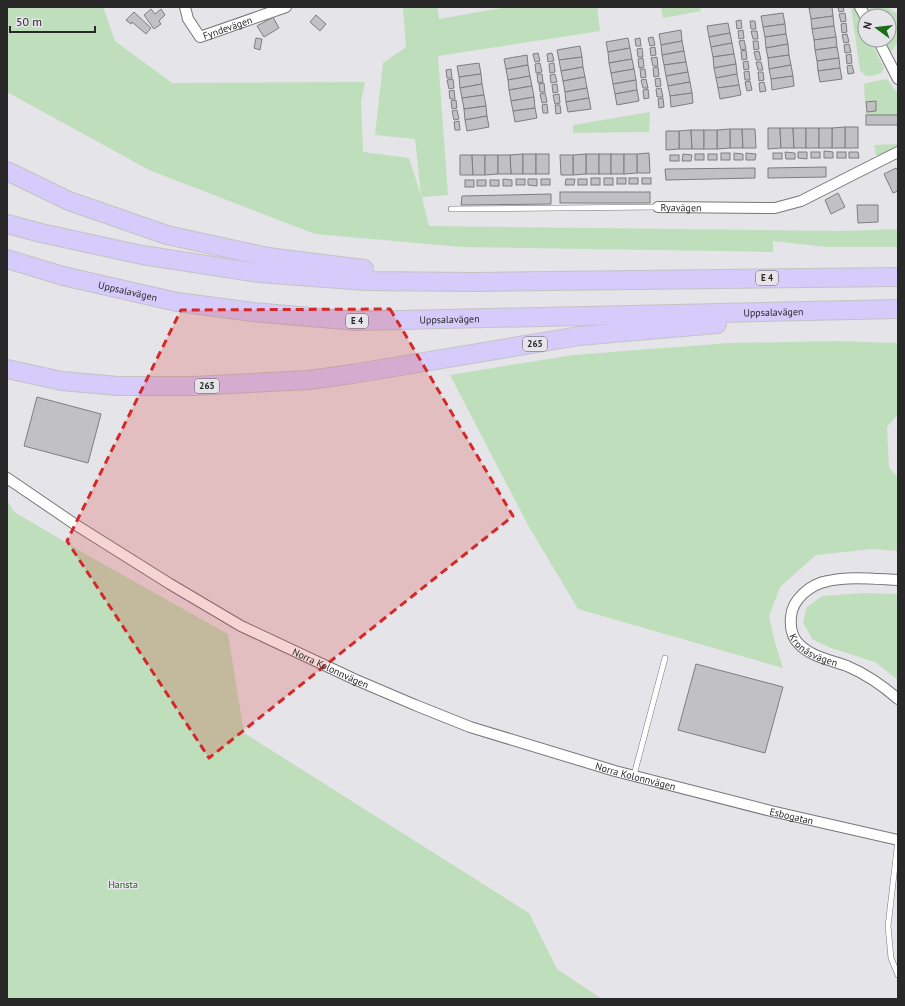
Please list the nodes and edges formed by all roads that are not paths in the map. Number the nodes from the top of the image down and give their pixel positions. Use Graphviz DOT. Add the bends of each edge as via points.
graph roads {
  1 [pos="185,7"];
  2 [pos="286,7"];
  3 [pos="882,48"];
  4 [pos="898,79"];
  5 [pos="898,152"];
  6 [pos="7,171"];
  7 [pos="658,207"];
  8 [pos="451,208"];
  9 [pos="7,224"];
  10 [pos="7,259"];
  11 [pos="898,277"];
  12 [pos="476,282"];
  13 [pos="890,309"];
  14 [pos="7,369"];
  15 [pos="7,478"];
  16 [pos="898,580"];
  17 [pos="665,658"];
  18 [pos="898,699"];
  19 [pos="634,775"];
  20 [pos="687,788"];
  21 [pos="898,840"];
  22 [pos="898,975"];
  1 -- 2 [label="street, Fyndevägen" via="188,19 200,37"];
  3 -- 4 [label="street"];
  5 -- 7 [label="street, Ryavägen" via="801,201 775,208"];
  6 -- 12 [label="highway" via="69,201 168,236 268,257 350,268 444,275"];
  7 -- 8 [label="lane, Ryavägen"];
  9 -- 12 [label="highway, E 4" via="142,255 260,273 366,281"];
  10 -- 13 [label="highway, Uppsalavägen / E 4" via="63,276 177,302 356,321"];
  11 -- 12 [label="highway, E 4"];
  13 -- 14 [label="highway, 265" via="578,336 309,380 193,386 118,386 62,381"];
  15 -- 19 [label="street, Norra Kolonnvägen" via="76,525 241,626 354,679 470,727"];
  16 -- 18 [label="street, Kronåsvägen" via="827,581 808,590 797,599 791,614 790,626 799,645 813,654 848,666 877,681"];
  17 -- 19 [label="lane"];
  19 -- 20 [label="street, Norra Kolonnvägen"];
  20 -- 21 [label="street, Esbogatan" via="771,811"];
  21 -- 22 [label="lane" via="888,926 891,958"];
}
